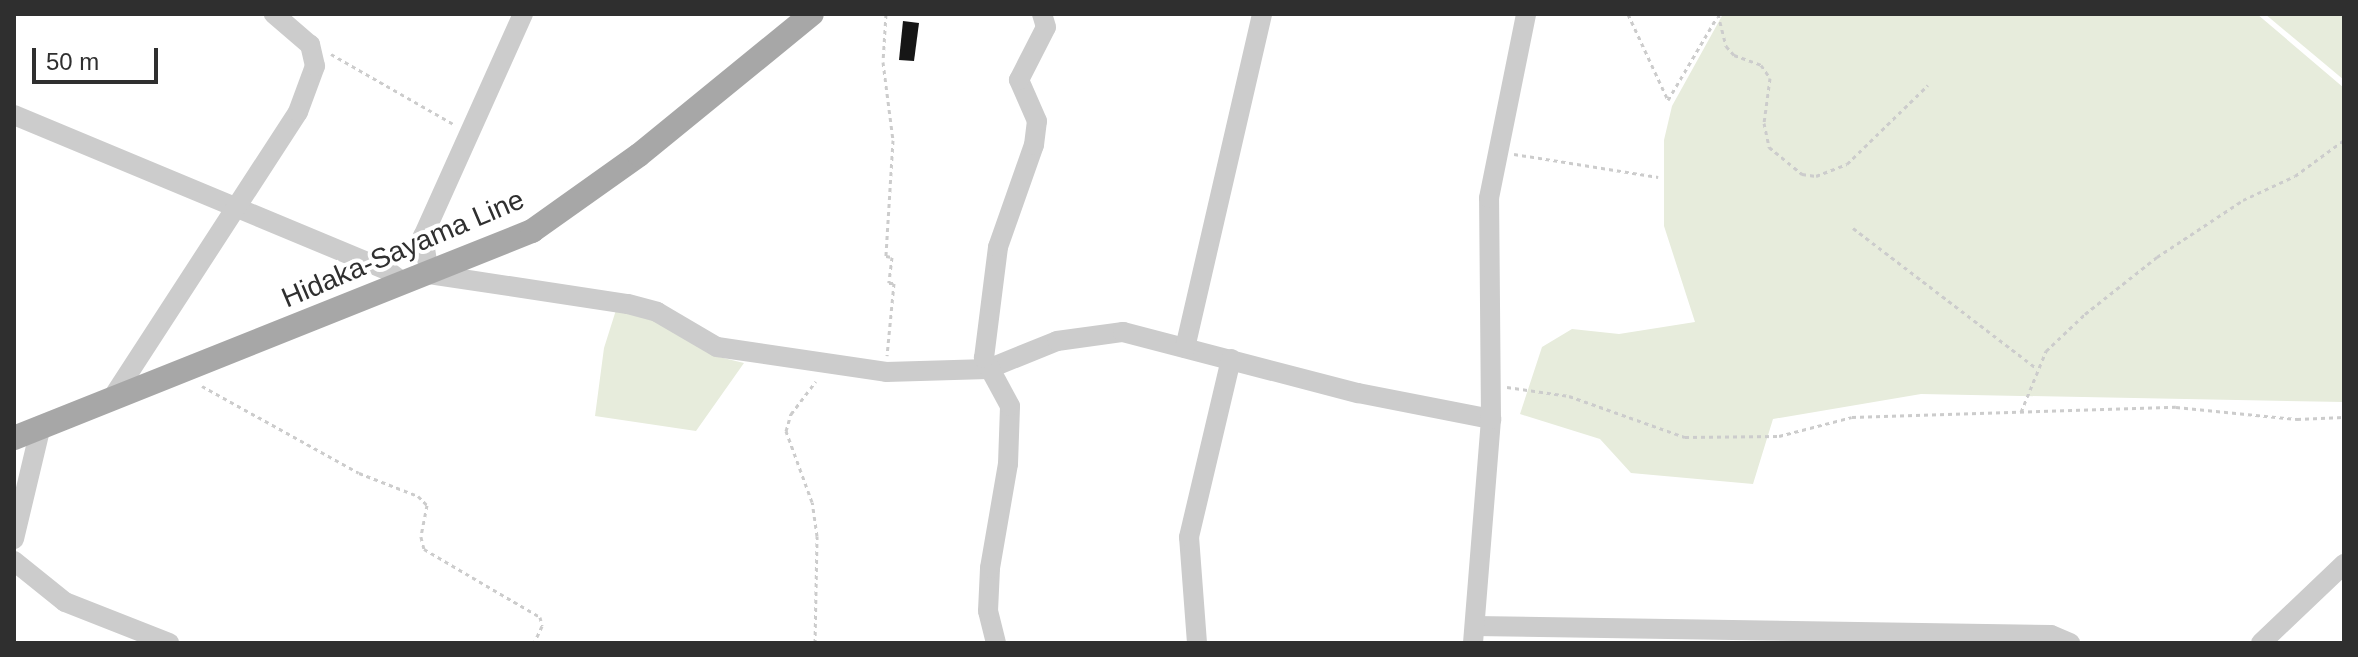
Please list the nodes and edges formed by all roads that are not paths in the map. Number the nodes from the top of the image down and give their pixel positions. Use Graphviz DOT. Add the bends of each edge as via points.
graph roads {
  1 [pos="274,14"];
  2 [pos="523,14"];
  3 [pos="812,14"];
  4 [pos="1042,14"];
  5 [pos="1262,14"];
  6 [pos="1526,14"];
  7 [pos="14,115"];
  8 [pos="237,212"];
  9 [pos="429,274"];
  10 [pos="405,284"];
  11 [pos="1185,348"];
  12 [pos="1231,359"];
  13 [pos="988,369"];
  14 [pos="111,400"];
  15 [pos="1491,419"];
  16 [pos="41,426"];
  17 [pos="14,438"];
  18 [pos="14,539"];
  19 [pos="14,561"];
  20 [pos="2344,564"];
  21 [pos="1474,635"];
  22 [pos="169,643"];
  23 [pos="996,643"];
  24 [pos="1197,643"];
  25 [pos="2070,643"];
  26 [pos="2261,643"];
  1 -- 8 [label="street" via="310,45 315,66 298,112"];
  2 -- 9 [label="street" via="423,236"];
  3 -- 9 [label="main road, Hidaka-Sayama Line" via="576,204 532,231"];
  4 -- 13 [label="street" via="1046,27 1019,80 1037,121 1034,145 998,247 984,358"];
  5 -- 11 [label="street"];
  6 -- 15 [label="street" via="1489,198"];
  7 -- 8 [label="street"];
  8 -- 10 [label="street" via="388,271"];
  8 -- 14 [label="street"];
  9 -- 10 [label="main road, Hidaka-Sayama Line"];
  9 -- 13 [label="street" via="628,304 657,312 717,347 886,372"];
  10 -- 14 [label="main road, Hidaka-Sayama Line"];
  11 -- 12 [label="street"];
  11 -- 13 [label="street" via="1123,332 1094,332"];
  12 -- 15 [label="street" via="1358,393"];
  12 -- 24 [label="street" via="1189,537"];
  13 -- 23 [label="street" via="1010,406 1008,464 990,568 988,611"];
  14 -- 16 [label="main road, Hidaka-Sayama Line"];
  15 -- 21 [label="street"];
  16 -- 17 [label="main road, Hidaka-Sayama Line"];
  16 -- 18 [label="street"];
  19 -- 22 [label="street" via="65,602"];
  20 -- 26 [label="street"];
  21 -- 25 [label="street" via="2051,635"];
}
